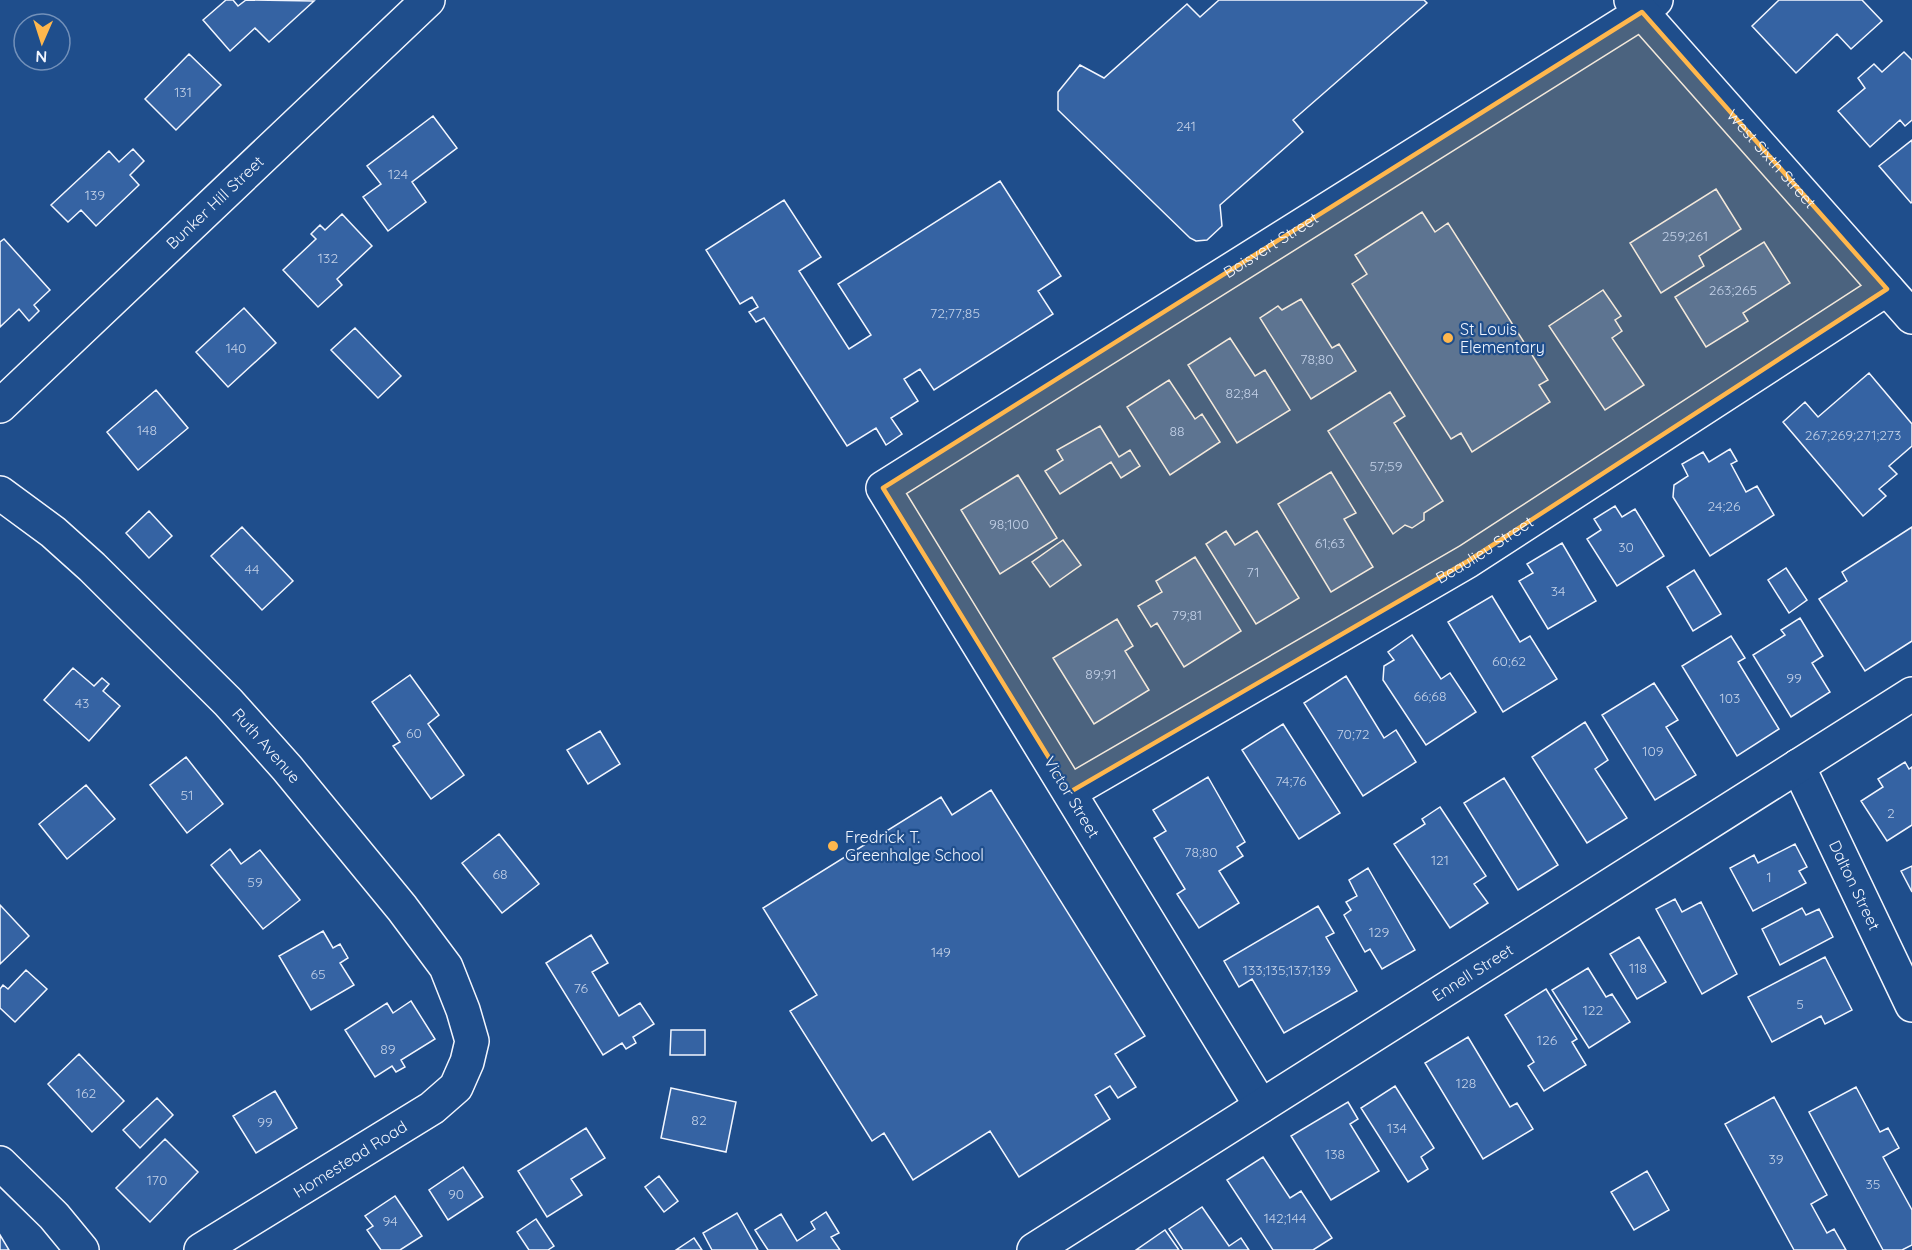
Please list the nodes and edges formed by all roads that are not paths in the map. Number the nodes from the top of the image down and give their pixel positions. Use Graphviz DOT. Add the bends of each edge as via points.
graph roads {
  1 [pos="428,0"];
  2 [pos="1643,4"];
  3 [pos="1887,289"];
  4 [pos="1912,317"];
  5 [pos="0,406"];
  6 [pos="883,488"];
  7 [pos="0,493"];
  8 [pos="1912,694"];
  9 [pos="1798,766"];
  10 [pos="1070,792"];
  11 [pos="1912,1005"];
  12 [pos="471,1045"];
  13 [pos="1261,1106"];
  14 [pos="0,1163"];
  15 [pos="82,1250"];
  16 [pos="201,1250"];
  17 [pos="1034,1250"];
  1 -- 5 [label="street, Bunker Hill Street"];
  2 -- 3 [label="street, West Sixth Street"];
  2 -- 6 [label="street, Boisvert Street"];
  3 -- 4 [label="street, West Sixth Street"];
  3 -- 10 [label="street, Beaulieu Street" via="1468,561"];
  6 -- 10 [label="street, Victor Street"];
  7 -- 12 [label="street, Ruth Avenue" via="92,567 228,702 287,768 446,967 463,1010"];
  8 -- 9 [label="street, Ennell Street"];
  9 -- 11 [label="street, Dalton Street"];
  9 -- 13 [label="street, Ennell Street"];
  10 -- 13 [label="street, Victor Street"];
  12 -- 16 [label="street, Homestead Road" via="456,1087 432,1108"];
  13 -- 17 [label="street, Ennell Street"];
  14 -- 15 [label="street"];
}
